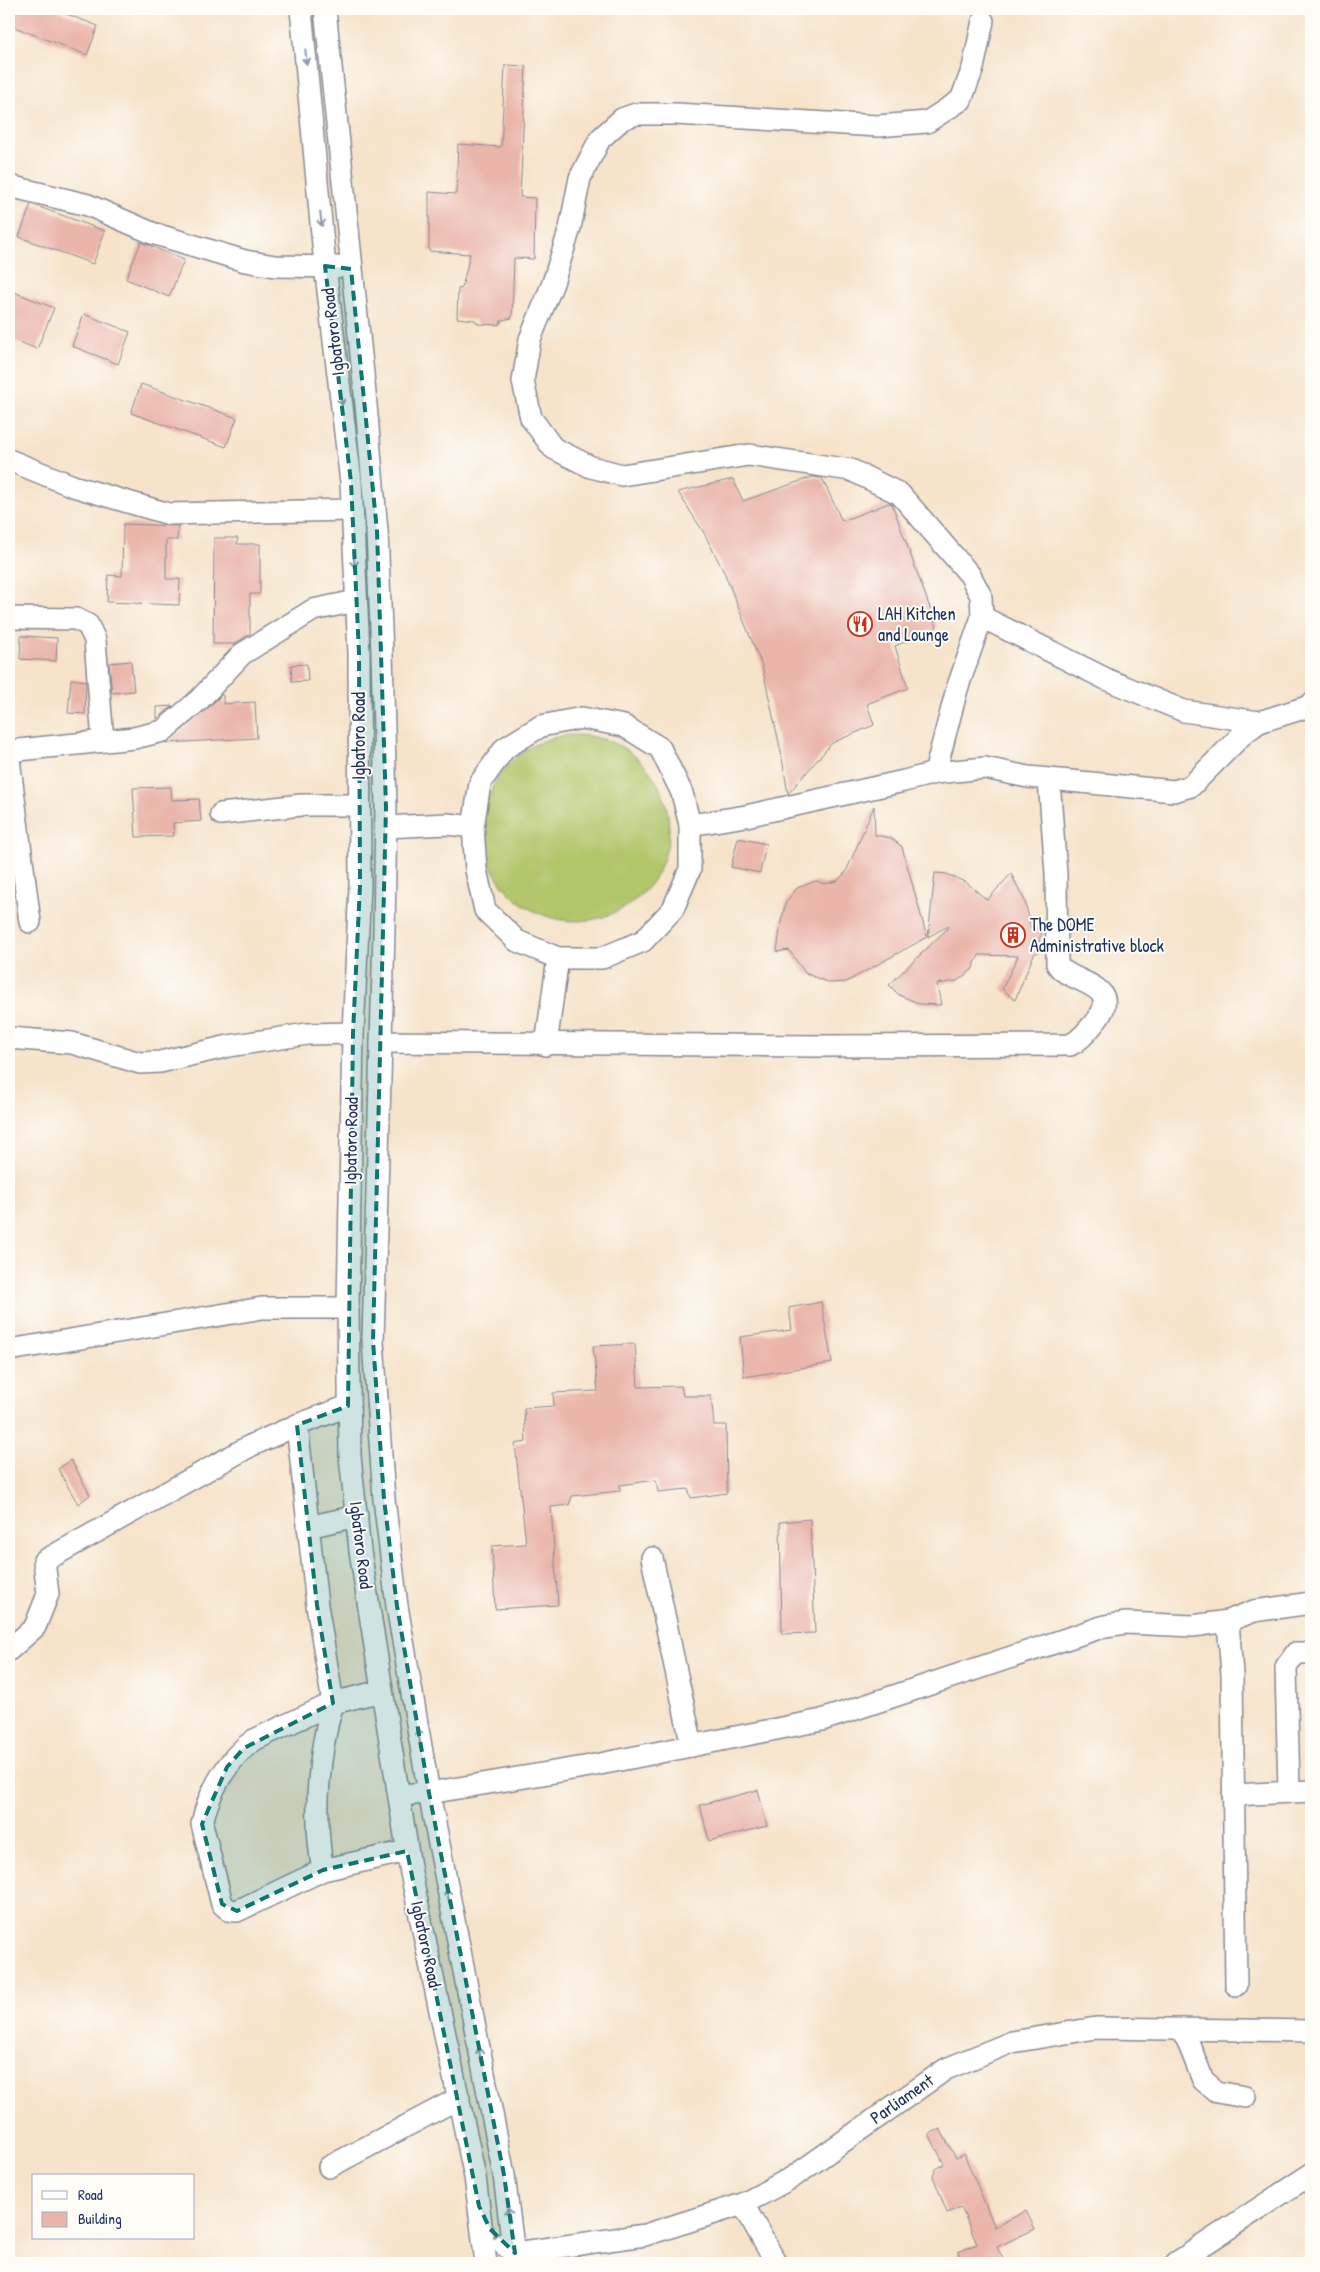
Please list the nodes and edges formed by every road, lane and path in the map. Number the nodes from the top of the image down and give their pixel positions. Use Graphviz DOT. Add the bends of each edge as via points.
graph roads {
  1 [pos="301,9"];
  2 [pos="325,9"];
  3 [pos="983,21"];
  4 [pos="9,186"];
  5 [pos="326,266"];
  6 [pos="351,269"];
  7 [pos="9,460"];
  8 [pos="351,510"];
  9 [pos="356,601"];
  10 [pos="982,617"];
  11 [pos="9,618"];
  12 [pos="359,653"];
  13 [pos="382,653"];
  14 [pos="1311,704"];
  15 [pos="1259,722"];
  16 [pos="103,741"];
  17 [pos="9,751"];
  18 [pos="9,759"];
  19 [pos="935,773"];
  20 [pos="1049,780"];
  21 [pos="359,805"];
  22 [pos="221,814"];
  23 [pos="690,825"];
  24 [pos="385,827"];
  25 [pos="473,827"];
  26 [pos="30,922"];
  27 [pos="558,958"];
  28 [pos="353,1033"];
  29 [pos="9,1038"];
  30 [pos="381,1042"];
  31 [pos="546,1045"];
  32 [pos="348,1308"];
  33 [pos="9,1350"];
  34 [pos="348,1406"];
  35 [pos="297,1425"];
  36 [pos="357,1516"];
  37 [pos="308,1527"];
  38 [pos="652,1558"];
  39 [pos="1311,1603"];
  40 [pos="1228,1621"];
  41 [pos="9,1650"];
  42 [pos="1311,1652"];
  43 [pos="381,1691"];
  44 [pos="333,1704"];
  45 [pos="692,1746"];
  46 [pos="1289,1792"];
  47 [pos="1311,1792"];
  48 [pos="429,1793"];
  49 [pos="399,1795"];
  50 [pos="1233,1795"];
  51 [pos="407,1850"];
  52 [pos="323,1870"];
  53 [pos="1236,1985"];
  54 [pos="1183,2029"];
  55 [pos="1311,2031"];
  56 [pos="1245,2097"];
  57 [pos="458,2098"];
  58 [pos="329,2167"];
  59 [pos="1311,2174"];
  60 [pos="743,2204"];
  61 [pos="479,2206"];
  62 [pos="515,2258"];
  63 [pos="486,2263"];
  64 [pos="776,2263"];
  65 [pos="1176,2263"];
  1 -- 5 [label="street, Igbatoro Road, one-way"];
  2 -- 6 [label="street, Igbatoro Road"];
  3 -- 10 [label="street" via="973,68 961,100 927,122 878,126 676,114 636,114 622,119 600,139 580,178 570,228 553,283 530,339 523,381 531,418 553,448 591,467 622,475 749,455 851,470 900,494 970,575 981,596"];
  4 -- 5 [label="street" via="88,206 152,233 246,261 275,266"];
  5 -- 6 [label="street"];
  5 -- 8 [label="street, Igbatoro Road, one-way"];
  6 -- 13 [label="street, Igbatoro Road" via="376,531"];
  7 -- 8 [label="street" via="73,486 169,514"];
  8 -- 9 [label="street, Igbatoro Road, one-way"];
  9 -- 12 [label="street, Igbatoro Road"];
  9 -- 16 [label="street" via="313,610 242,654 200,699 162,731"];
  10 -- 15 [label="street" via="1108,680 1184,712"];
  10 -- 19 [label="street" via="957,689"];
  11 -- 16 [label="street" via="76,619 88,625 95,640"];
  12 -- 13 [label="street"];
  12 -- 21 [label="street, Igbatoro Road"];
  13 -- 24 [label="street, Igbatoro Road"];
  14 -- 15 [label="street"];
  15 -- 20 [label="street" via="1192,786 1174,791"];
  16 -- 17 [label="street"];
  18 -- 26 [label="street"];
  19 -- 20 [label="street" via="985,768"];
  19 -- 23 [label="street" via="746,816"];
  20 -- 31 [label="street" via="1056,874 1057,964 1064,972 1099,990 1104,1002 1102,1012 1079,1041 1070,1045"];
  21 -- 22 [label="street" via="302,804"];
  21 -- 28 [label="street, Igbatoro Road" via="360,885"];
  23 -- 25 [label="street" via="682,793 660,748 624,726 582,718 541,726 505,748 480,783"];
  23 -- 27 [label="street" via="690,869 673,910 643,941 602,958"];
  24 -- 25 [label="street" via="448,824"];
  24 -- 30 [label="street, Igbatoro Road"];
  25 -- 27 [label="street" via="476,870 485,910 517,941"];
  27 -- 31 [label="street"];
  28 -- 29 [label="street" via="307,1034 140,1063 72,1043"];
  28 -- 32 [label="street, Igbatoro Road"];
  30 -- 31 [label="street"];
  48 -- 30 [label="street, Igbatoro Road, one-way" via="397,1606 376,1398 373,1341"];
  32 -- 33 [label="street" via="262,1308"];
  32 -- 34 [label="street, Igbatoro Road"];
  34 -- 35 [label="street"];
  34 -- 36 [label="street, Igbatoro Road"];
  35 -- 37 [label="street"];
  35 -- 41 [label="street" via="250,1446 44,1561 48,1594 35,1626"];
  36 -- 37 [label="street"];
  36 -- 43 [label="street, Igbatoro Road"];
  37 -- 44 [label="street"];
  38 -- 45 [label="street"];
  39 -- 40 [label="street" via="1254,1611"];
  40 -- 45 [label="street" via="1193,1626 1126,1623 1106,1626 822,1720"];
  40 -- 50 [label="street"];
  42 -- 46 [label="street" via="1296,1653 1286,1667"];
  43 -- 44 [label="street"];
  43 -- 49 [label="street, Igbatoro Road"];
  44 -- 52 [label="street" via="324,1732 319,1774"];
  44 -- 52 [label="street" via="288,1723 244,1748 227,1767 204,1813 202,1824 222,1904 228,1910 237,1911"];
  45 -- 48 [label="street"];
  46 -- 47 [label="street"];
  46 -- 50 [label="street"];
  48 -- 49 [label="street"];
  62 -- 48 [label="street, Igbatoro Road, one-way" via="504,2175"];
  49 -- 51 [label="street, Igbatoro Road"];
  50 -- 53 [label="street"];
  51 -- 52 [label="street"];
  51 -- 57 [label="street, Igbatoro Road"];
  54 -- 55 [label="street, Parliament"];
  54 -- 56 [label="street" via="1203,2080 1217,2092"];
  54 -- 60 [label="street, Parliament" via="1096,2028 1012,2042 946,2069 793,2177"];
  57 -- 58 [label="street"];
  57 -- 61 [label="street, Igbatoro Road"];
  59 -- 65 [label="street"];
  60 -- 62 [label="street, Parliament" via="645,2235"];
  60 -- 64 [label="street"];
  61 -- 62 [label="street" via="490,2229"];
  61 -- 63 [label="street, Igbatoro Road"];
}
